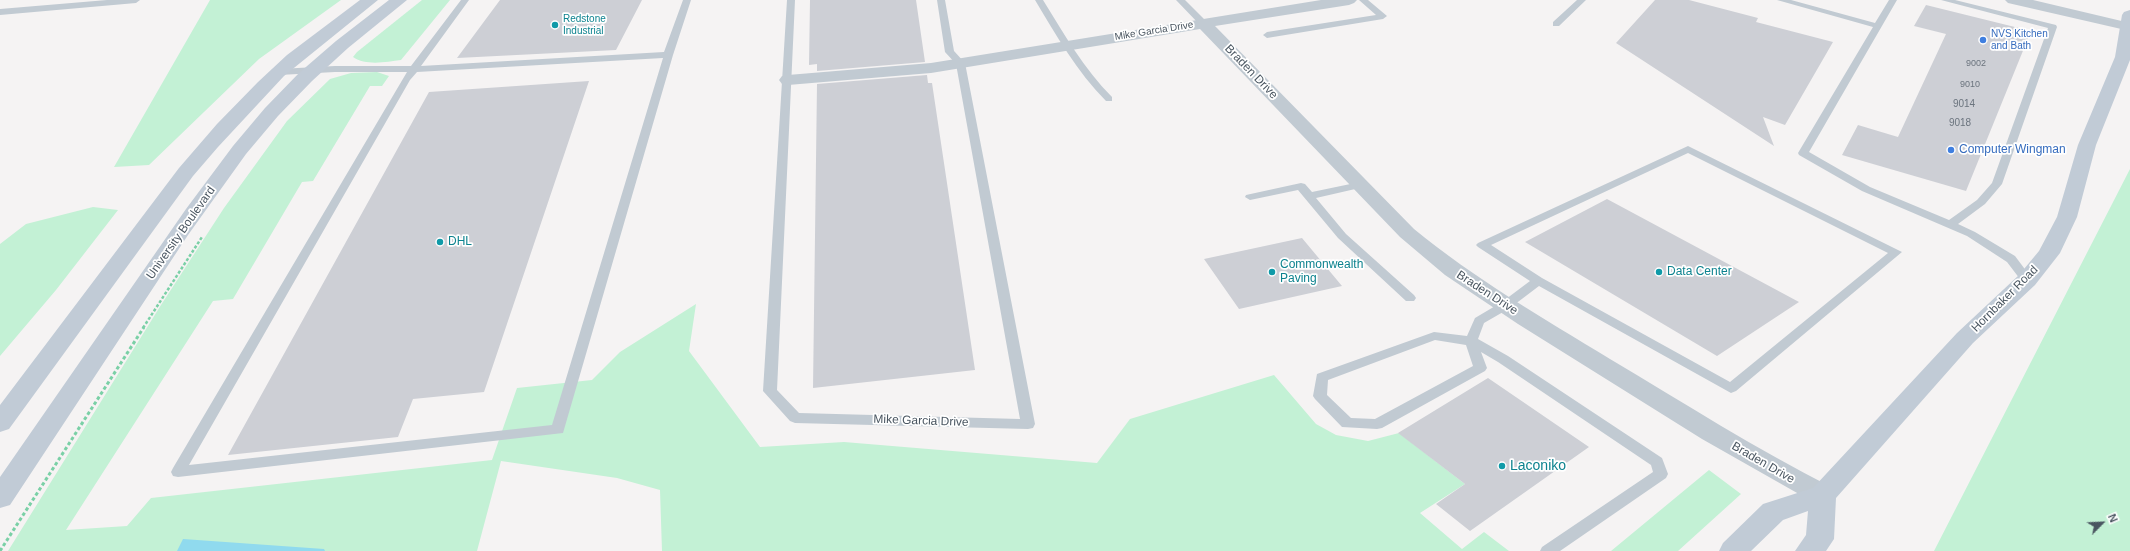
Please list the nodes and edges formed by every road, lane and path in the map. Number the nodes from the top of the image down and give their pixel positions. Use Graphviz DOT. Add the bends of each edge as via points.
graph roads {
  1 [pos="136,0"];
  2 [pos="370,0"];
  3 [pos="399,0"];
  4 [pos="465,0"];
  5 [pos="688,0"];
  6 [pos="792,0"];
  7 [pos="941,0"];
  8 [pos="1040,0"];
  9 [pos="1180,0"];
  10 [pos="1349,0"];
  11 [pos="1363,0"];
  12 [pos="1582,0"];
  13 [pos="1781,0"];
  14 [pos="1893,0"];
  15 [pos="1945,0"];
  16 [pos="2013,0"];
  17 [pos="0,12"];
  18 [pos="2128,21"];
  19 [pos="1203,23"];
  20 [pos="1556,24"];
  21 [pos="1878,26"];
  22 [pos="1268,35"];
  23 [pos="1067,46"];
  24 [pos="668,55"];
  25 [pos="960,64"];
  26 [pos="414,69"];
  27 [pos="314,70"];
  28 [pos="279,72"];
  29 [pos="788,80"];
  30 [pos="1109,99"];
  31 [pos="1360,184"];
  32 [pos="1308,196"];
  33 [pos="1250,197"];
  34 [pos="1950,225"];
  35 [pos="203,235"];
  36 [pos="2027,280"];
  37 [pos="1538,281"];
  38 [pos="1410,298"];
  39 [pos="1506,305"];
  40 [pos="1471,341"];
  41 [pos="0,423"];
  42 [pos="1823,495"];
  43 [pos="0,498"];
  44 [pos="0,550"];
  45 [pos="1548,551"];
  46 [pos="1732,551"];
  47 [pos="1809,551"];
  1 -- 17 [label="lane"];
  2 -- 28 [label="main road"];
  3 -- 27 [label="main road, University Boulevard" via="372,19"];
  4 -- 26 [label="lane"];
  5 -- 24 [label="lane"];
  6 -- 29 [label="lane, Mike Garcia Drive"];
  7 -- 25 [label="lane, Mike Garcia Drive" via="950,52"];
  8 -- 23 [label="lane"];
  9 -- 19 [label="lane"];
  10 -- 19 [label="street, Mike Garcia Drive"];
  11 -- 22 [label="lane" via="1383,16"];
  12 -- 20 [label="lane"];
  13 -- 21 [label="lane"];
  14 -- 21 [label="lane"];
  15 -- 34 [label="lane" via="2053,27 1997,184 1981,202"];
  16 -- 18 [label="street"];
  18 -- 36 [label="main road, Hornbaker Road" via="2122,57 2088,145 2067,217 2049,253"];
  19 -- 23 [label="street, Mike Garcia Drive"];
  19 -- 31 [label="street, Braden Drive"];
  21 -- 34 [label="lane" via="1803,153 1866,189"];
  23 -- 25 [label="street, Mike Garcia Drive"];
  23 -- 30 [label="lane" via="1096,86"];
  24 -- 26 [label="lane"];
  24 -- 26 [label="lane" via="558,429 178,472"];
  25 -- 29 [label="street, Mike Garcia Drive"];
  25 -- 29 [label="lane, Mike Garcia Drive" via="1028,424 795,418 770,391"];
  26 -- 27 [label="lane"];
  27 -- 28 [label="lane"];
  27 -- 43 [label="main road, University Boulevard" via="256,129 225,169"];
  28 -- 41 [label="main road" via="242,108 186,172"];
  31 -- 32 [label="lane"];
  31 -- 39 [label="street, Braden Drive" via="1438,260"];
  32 -- 33 [label="lane" via="1301,186"];
  32 -- 38 [label="lane" via="1342,236"];
  34 -- 36 [label="lane" via="1998,249 2011,259"];
  35 -- 44 [label="path"];
  36 -- 42 [label="main road, Hornbaker Road" via="1965,338"];
  37 -- 37 [label="lane" via="1731,388 1896,252 1688,149 1482,244"];
  37 -- 39 [label="lane"];
  39 -- 40 [label="lane" via="1479,321"];
  39 -- 42 [label="street, Braden Drive" via="1772,470"];
  40 -- 40 [label="lane" via="1434,336 1322,377 1320,396 1347,423 1377,424 1480,368"];
  40 -- 45 [label="lane" via="1503,359 1657,462 1661,474"];
  42 -- 46 [label="main road, Hornbaker Road" via="1773,512"];
  42 -- 47 [label="main road" via="1820,539"];
}
